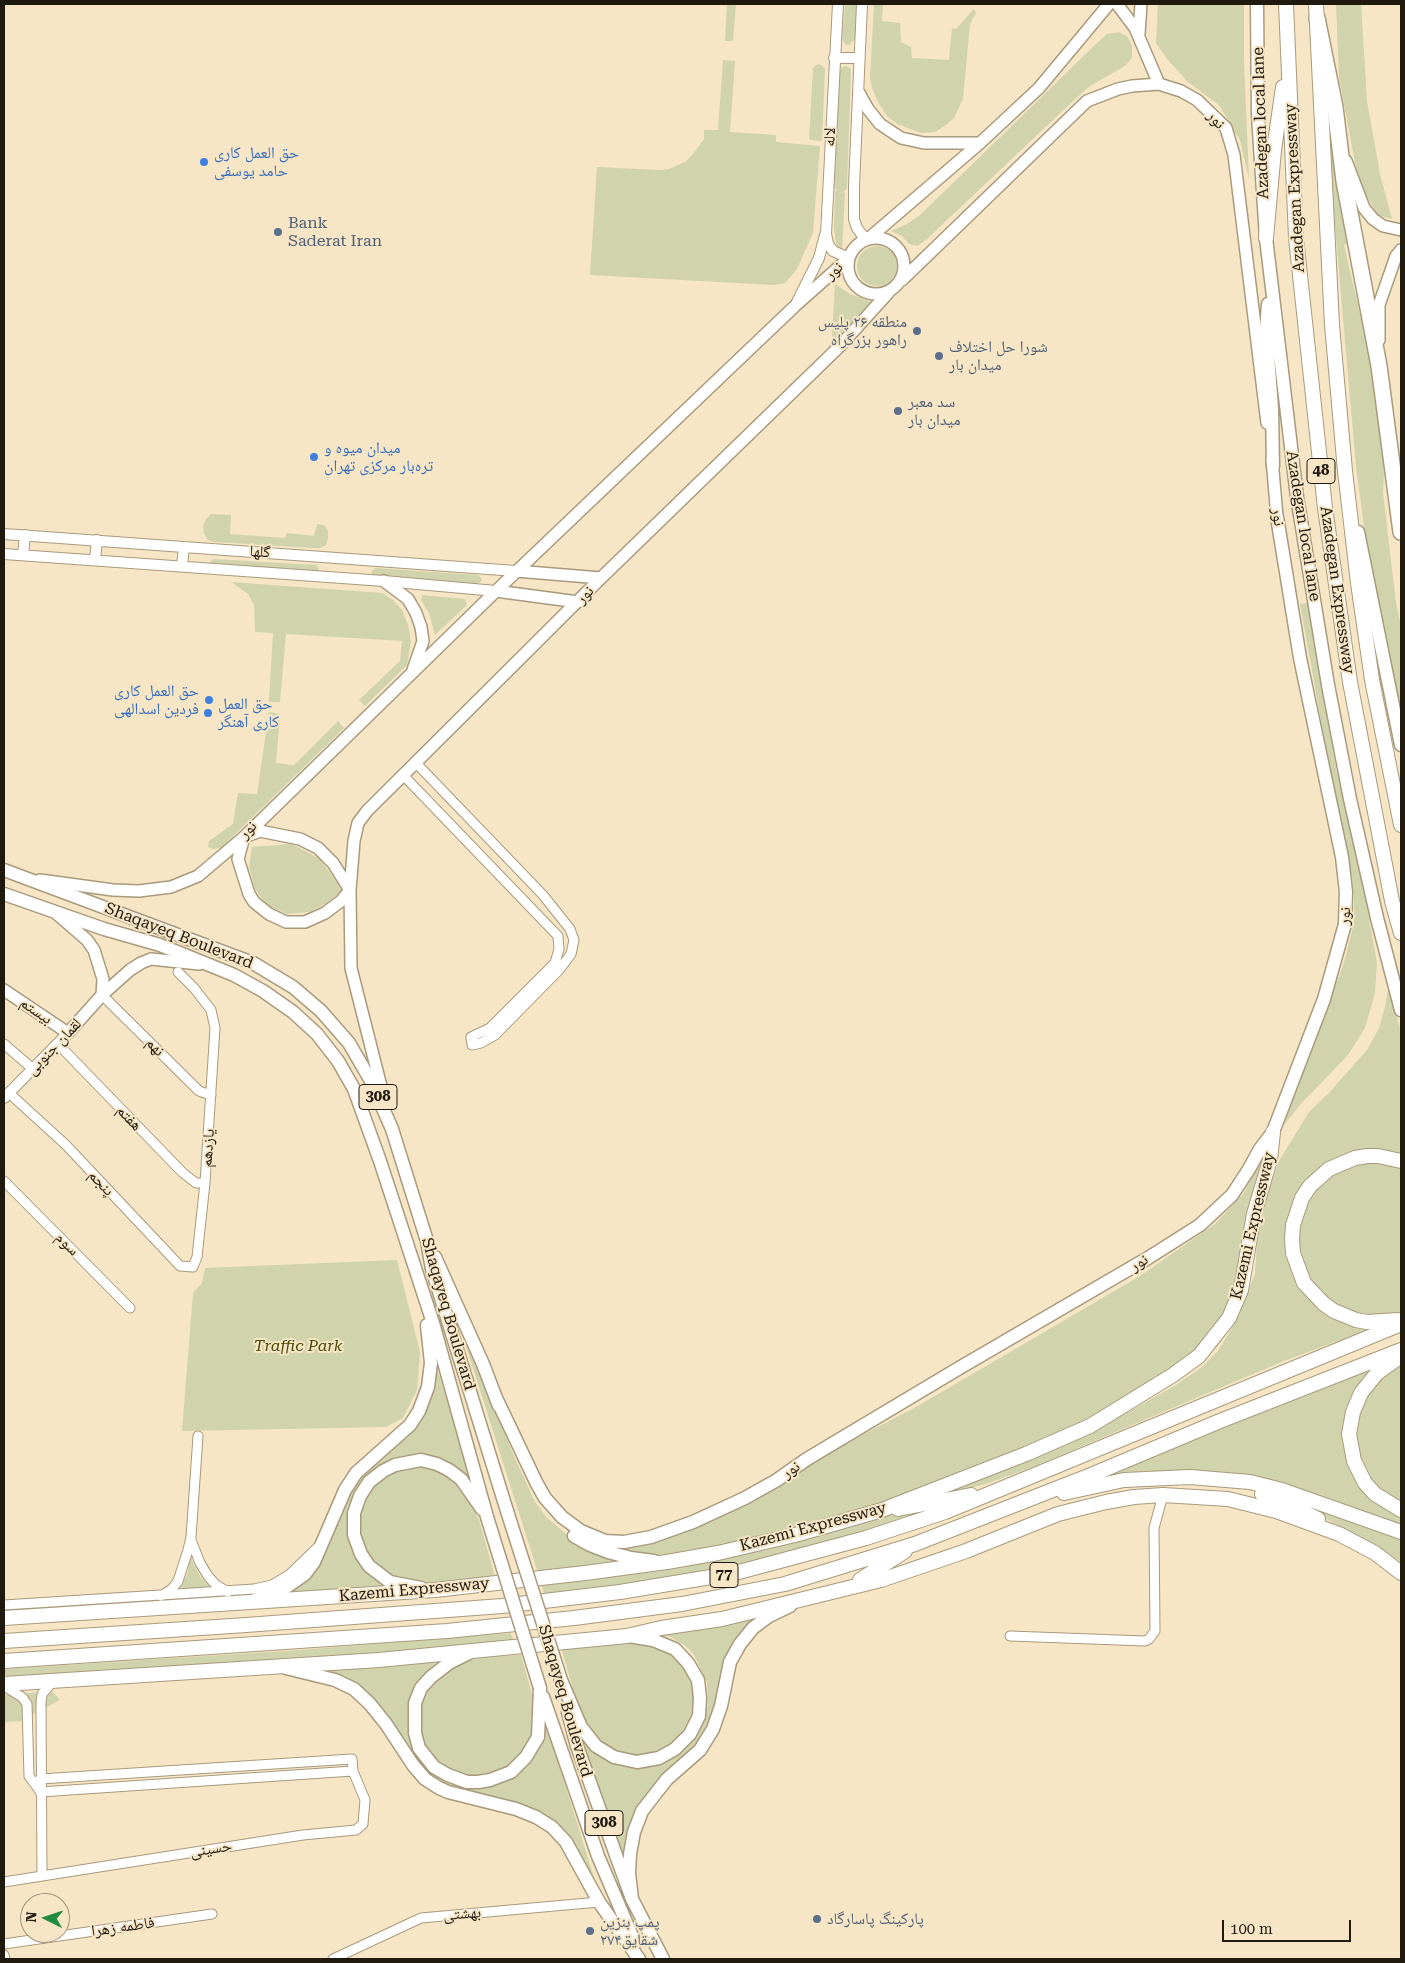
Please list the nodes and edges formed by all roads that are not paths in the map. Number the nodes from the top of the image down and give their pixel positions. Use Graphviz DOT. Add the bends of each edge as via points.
graph roads {
  1 [pos="838,4"];
  2 [pos="862,4"];
  3 [pos="1110,4"];
  4 [pos="1117,4"];
  5 [pos="1141,4"];
  6 [pos="1257,4"];
  7 [pos="1286,4"];
  8 [pos="1316,11"];
  9 [pos="1139,38"];
  10 [pos="1288,54"];
  11 [pos="834,58"];
  12 [pos="859,58"];
  13 [pos="1159,84"];
  14 [pos="859,93"];
  15 [pos="1339,142"];
  16 [pos="980,143"];
  17 [pos="1401,230"];
  18 [pos="826,234"];
  19 [pos="1266,238"];
  20 [pos="868,239"];
  21 [pos="1398,253"];
  22 [pos="849,258"];
  23 [pos="1270,277"];
  24 [pos="902,280"];
  25 [pos="888,293"];
  26 [pos="796,305"];
  27 [pos="1379,366"];
  28 [pos="1273,466"];
  29 [pos="1345,471"];
  30 [pos="1278,517"];
  31 [pos="1401,532"];
  32 [pos="4,534"];
  33 [pos="25,535"];
  34 [pos="97,540"];
  35 [pos="184,547"];
  36 [pos="4,554"];
  37 [pos="23,555"];
  38 [pos="95,560"];
  39 [pos="182,566"];
  40 [pos="516,571"];
  41 [pos="601,578"];
  42 [pos="384,581"];
  43 [pos="496,591"];
  44 [pos="578,602"];
  45 [pos="412,672"];
  46 [pos="1401,745"];
  47 [pos="416,763"];
  48 [pos="403,775"];
  49 [pos="1401,825"];
  50 [pos="239,841"];
  51 [pos="4,870"];
  52 [pos="21,877"];
  53 [pos="350,890"];
  54 [pos="4,894"];
  55 [pos="52,910"];
  56 [pos="1401,934"];
  57 [pos="213,966"];
  58 [pos="178,972"];
  59 [pos="4,990"];
  60 [pos="102,995"];
  61 [pos="1401,1010"];
  62 [pos="68,1033"];
  63 [pos="4,1044"];
  64 [pos="58,1044"];
  65 [pos="33,1069"];
  66 [pos="211,1095"];
  67 [pos="6,1096"];
  68 [pos="392,1129"];
  69 [pos="1273,1132"];
  70 [pos="1401,1161"];
  71 [pos="4,1180"];
  72 [pos="206,1183"];
  73 [pos="427,1241"];
  74 [pos="193,1267"];
  75 [pos="423,1292"];
  76 [pos="130,1308"];
  77 [pos="1401,1320"];
  78 [pos="1401,1324"];
  79 [pos="1401,1350"];
  80 [pos="1401,1356"];
  81 [pos="497,1400"];
  82 [pos="198,1436"];
  83 [pos="1214,1479"];
  84 [pos="1001,1490"];
  85 [pos="1163,1495"];
  86 [pos="882,1510"];
  87 [pos="1401,1510"];
  88 [pos="1001,1511"];
  89 [pos="487,1517"];
  90 [pos="1401,1532"];
  91 [pos="1339,1534"];
  92 [pos="191,1537"];
  93 [pos="325,1539"];
  94 [pos="915,1544"];
  95 [pos="667,1562"];
  96 [pos="1401,1573"];
  97 [pos="846,1588"];
  98 [pos="435,1590"];
  99 [pos="228,1592"];
  100 [pos="161,1596"];
  101 [pos="807,1598"];
  102 [pos="248,1603"];
  103 [pos="4,1605"];
  104 [pos="76,1614"];
  105 [pos="4,1618"];
  106 [pos="4,1628"];
  107 [pos="627,1636"];
  108 [pos="1010,1636"];
  109 [pos="4,1641"];
  110 [pos="471,1652"];
  111 [pos="4,1661"];
  112 [pos="276,1666"];
  113 [pos="560,1680"];
  114 [pos="54,1681"];
  115 [pos="4,1685"];
  116 [pos="540,1688"];
  117 [pos="353,1771"];
  118 [pos="40,1779"];
  119 [pos="40,1792"];
  120 [pos="42,1876"];
  121 [pos="4,1882"];
  122 [pos="632,1899"];
  123 [pos="599,1902"];
  124 [pos="212,1914"];
  125 [pos="4,1944"];
  126 [pos="4,1955"];
  127 [pos="4,1959"];
  128 [pos="333,1959"];
  129 [pos="641,1959"];
  130 [pos="663,1959"];
  1 -- 11 [label="street, لاله"];
  2 -- 12 [label="street, لاله"];
  3 -- 16 [label="main road" via="1039,88"];
  4 -- 9 [label="main road"];
  5 -- 9 [label="main road"];
  6 -- 19 [label="main road, Azadegan local lane" via="1258,115"];
  7 -- 10 [label="highway, Azadegan Expressway / 48"];
  8 -- 15 [label="highway"];
  8 -- 29 [label="highway, Azadegan Expressway / 48" via="1332,325"];
  9 -- 13 [label="main road"];
  10 -- 19 [label="highway" via="1274,150"];
  10 -- 56 [label="highway, Azadegan Expressway / 48" via="1296,238 1325,508 1350,682"];
  11 -- 12 [label="street"];
  11 -- 18 [label="street, لاله"];
  12 -- 14 [label="street, لاله"];
  13 -- 24 [label="main road, نور" via="1118,89 1087,101"];
  13 -- 28 [label="main road, نور" via="1197,100 1226,128 1234,155"];
  14 -- 16 [label="main road" via="880,124 901,138 924,143"];
  14 -- 20 [label="street, لاله" via="854,219 857,228"];
  15 -- 17 [label="main road" via="1364,208 1383,226"];
  15 -- 27 [label="highway"];
  16 -- 20 [label="main road"];
  18 -- 22 [label="street" via="833,251"];
  18 -- 26 [label="street, لاله" via="819,258"];
  19 -- 23 [label="main road, Azadegan local lane"];
  20 -- 22 [label="main road" via="853,249"];
  20 -- 24 [label="main road" via="887,240 901,252 905,270"];
  21 -- 27 [label="main road" via="1379,305"];
  22 -- 25 [label="main road" via="849,276 854,284 870,294"];
  22 -- 26 [label="main road, نور"];
  23 -- 28 [label="main road" via="1266,330"];
  23 -- 61 [label="main road, Azadegan local lane" via="1297,497 1328,685 1350,799"];
  24 -- 25 [label="main road"];
  25 -- 41 [label="main road, نور" via="840,346"];
  26 -- 40 [label="main road, نور"];
  27 -- 31 [label="highway"];
  28 -- 30 [label="main road, نور"];
  29 -- 46 [label="main road"];
  29 -- 49 [label="highway, Azadegan Expressway / 48" via="1372,680"];
  30 -- 69 [label="main road, نور" via="1300,658 1342,858 1346,892 1345,924 1324,999"];
  32 -- 33 [label="street, گلها"];
  33 -- 34 [label="street, گلها"];
  33 -- 37 [label="street"];
  34 -- 35 [label="street, گلها"];
  34 -- 38 [label="street"];
  35 -- 39 [label="street"];
  35 -- 40 [label="street, گلها"];
  36 -- 37 [label="street, گلها"];
  37 -- 38 [label="street, گلها"];
  38 -- 39 [label="street, گلها"];
  39 -- 42 [label="street, گلها"];
  40 -- 41 [label="main road"];
  40 -- 43 [label="main road, نور"];
  41 -- 44 [label="main road, نور"];
  42 -- 43 [label="street, گلها"];
  42 -- 45 [label="main road" via="408,599 421,627 423,641"];
  43 -- 44 [label="main road"];
  43 -- 45 [label="main road, نور"];
  44 -- 47 [label="main road, نور"];
  45 -- 50 [label="main road, نور"];
  47 -- 48 [label="main road, نور"];
  47 -- 48 [label="street" via="543,894 570,929 574,940 571,954 559,970 495,1035 481,1043 472,1045 471,1038 490,1028 554,963 559,949 558,936"];
  48 -- 53 [label="main road, نور" via="358,823"];
  50 -- 52 [label="main road, نور" via="198,876 170,887 113,890"];
  50 -- 53 [label="main road" via="260,831 300,838 318,848 333,863"];
  50 -- 53 [label="main road" via="238,859 245,886 254,902 276,918 295,923 319,917"];
  51 -- 52 [label="main road, Shaqayeq Boulevard / 308"];
  52 -- 68 [label="main road, Shaqayeq Boulevard / 308" via="253,963 293,987 321,1011 349,1043"];
  53 -- 68 [label="main road, نور" via="351,968"];
  54 -- 55 [label="main road, Shaqayeq Boulevard"];
  55 -- 57 [label="main road, Shaqayeq Boulevard"];
  55 -- 60 [label="main road" via="94,950 103,979"];
  57 -- 60 [label="main road, لقمان جنوبی" via="151,959 130,970"];
  57 -- 75 [label="main road, Shaqayeq Boulevard / 308" via="263,991 294,1012 338,1061 354,1088"];
  58 -- 66 [label="street, یازدهم" via="211,1010 215,1028"];
  59 -- 62 [label="main road, بیستم"];
  60 -- 62 [label="main road, لقمان جنوبی"];
  60 -- 66 [label="street, نهم" via="199,1091"];
  62 -- 64 [label="street, لقمان جنوبی"];
  63 -- 65 [label="street"];
  64 -- 65 [label="street, لقمان جنوبی"];
  64 -- 72 [label="street, هفتم" via="183,1173 196,1182"];
  65 -- 67 [label="street, لقمان جنوبی"];
  66 -- 72 [label="street, یازدهم"];
  67 -- 74 [label="street, پنجم" via="66,1145 180,1266"];
  68 -- 73 [label="main road, Shaqayeq Boulevard / 308"];
  69 -- 81 [label="main road, نور" via="1232,1195 1200,1225 777,1480 670,1531 614,1542 589,1535 562,1517 536,1482"];
  69 -- 86 [label="highway, Kazemi Expressway" via="1270,1160 1254,1214 1241,1290 1229,1318 1199,1356 1090,1426"];
  70 -- 77 [label="highway" via="1367,1156 1329,1169 1302,1198 1292,1239 1293,1253 1304,1284 1324,1304 1356,1320"];
  71 -- 76 [label="street, سوم"];
  72 -- 74 [label="street, یازدهم"];
  73 -- 81 [label="main road"];
  73 -- 113 [label="main road, Shaqayeq Boulevard / 308, bridge" via="432,1269"];
  75 -- 89 [label="main road, Shaqayeq Boulevard / 308"];
  75 -- 93 [label="main road" via="430,1363 424,1400 410,1425 356,1473 345,1490"];
  78 -- 84 [label="highway, Kazemi Expressway / 77"];
  79 -- 88 [label="highway, 77"];
  80 -- 87 [label="highway" via="1377,1373 1361,1393 1349,1434 1354,1461 1365,1483 1375,1494"];
  81 -- 95 [label="main road" via="516,1456 542,1507 554,1520 579,1539 600,1549 631,1558"];
  82 -- 92 [label="street"];
  83 -- 88 [label="highway" via="1124,1480"];
  83 -- 90 [label="highway" via="1250,1482 1282,1490"];
  83 -- 91 [label="highway" via="1279,1500 1315,1517"];
  84 -- 86 [label="highway" via="910,1508"];
  84 -- 109 [label="highway, Kazemi Expressway / 77" via="866,1538 735,1573 677,1584 502,1606"];
  85 -- 91 [label="highway" via="1228,1499 1276,1511"];
  85 -- 97 [label="highway" via="1116,1500 1076,1509 935,1562"];
  85 -- 108 [label="street" via="1154,1528 1155,1631 1149,1639"];
  86 -- 95 [label="highway, Kazemi Expressway" via="794,1535"];
  88 -- 94 [label="highway, 77"];
  89 -- 98 [label="main road" via="461,1479 437,1464 421,1460 408,1462 383,1471 369,1482 354,1513 354,1535 361,1554 369,1566 390,1582"];
  89 -- 116 [label="main road, Shaqayeq Boulevard / 308, bridge"];
  91 -- 96 [label="highway" via="1375,1553"];
  92 -- 99 [label="street" via="200,1564 208,1576"];
  92 -- 100 [label="street" via="178,1582"];
  93 -- 99 [label="street" via="289,1576 272,1585"];
  93 -- 102 [label="main road" via="314,1562 296,1581"];
  94 -- 97 [label="highway"];
  94 -- 111 [label="highway, 77" via="784,1584 682,1604 574,1618 447,1631"];
  95 -- 98 [label="highway, Kazemi Expressway"];
  97 -- 101 [label="highway"];
  98 -- 102 [label="highway, Kazemi Expressway"];
  99 -- 100 [label="street"];
  100 -- 103 [label="street"];
  101 -- 107 [label="highway"];
  101 -- 122 [label="main road" via="768,1616 740,1644 730,1662 713,1729 700,1750 667,1779 642,1811 630,1854"];
  102 -- 104 [label="highway, Kazemi Expressway"];
  104 -- 105 [label="highway, Kazemi Expressway"];
  104 -- 106 [label="highway"];
  107 -- 110 [label="highway"];
  107 -- 113 [label="main road" via="653,1640 675,1649 698,1680 699,1716 690,1734 675,1749 659,1758 637,1762 614,1757 596,1746 581,1727"];
  110 -- 112 [label="highway"];
  110 -- 116 [label="main road" via="431,1677 421,1688 415,1704 414,1733 419,1748 434,1767 448,1775 478,1782 511,1772 526,1757 538,1737"];
  112 -- 114 [label="highway"];
  112 -- 123 [label="main road" via="326,1677 354,1689 386,1724 413,1765 439,1788 516,1809 552,1827 566,1842"];
  113 -- 122 [label="main road, Shaqayeq Boulevard / 308" via="576,1746"];
  114 -- 115 [label="highway"];
  114 -- 118 [label="street" via="42,1694"];
  115 -- 119 [label="street" via="27,1704 29,1776"];
  116 -- 129 [label="main road, Shaqayeq Boulevard / 308" via="598,1856"];
  117 -- 118 [label="street" via="352,1759"];
  117 -- 119 [label="street"];
  117 -- 120 [label="street, حسینی" via="365,1800 363,1824 356,1830 303,1835"];
  118 -- 119 [label="street"];
  119 -- 120 [label="street"];
  120 -- 121 [label="street, حسینی"];
  122 -- 130 [label="main road, Shaqayeq Boulevard / 308"];
  123 -- 128 [label="street, بهشتی" via="421,1918"];
  123 -- 129 [label="main road"];
  124 -- 125 [label="street, فاطمه زهرا"];
  126 -- 127 [label="street"];
}
